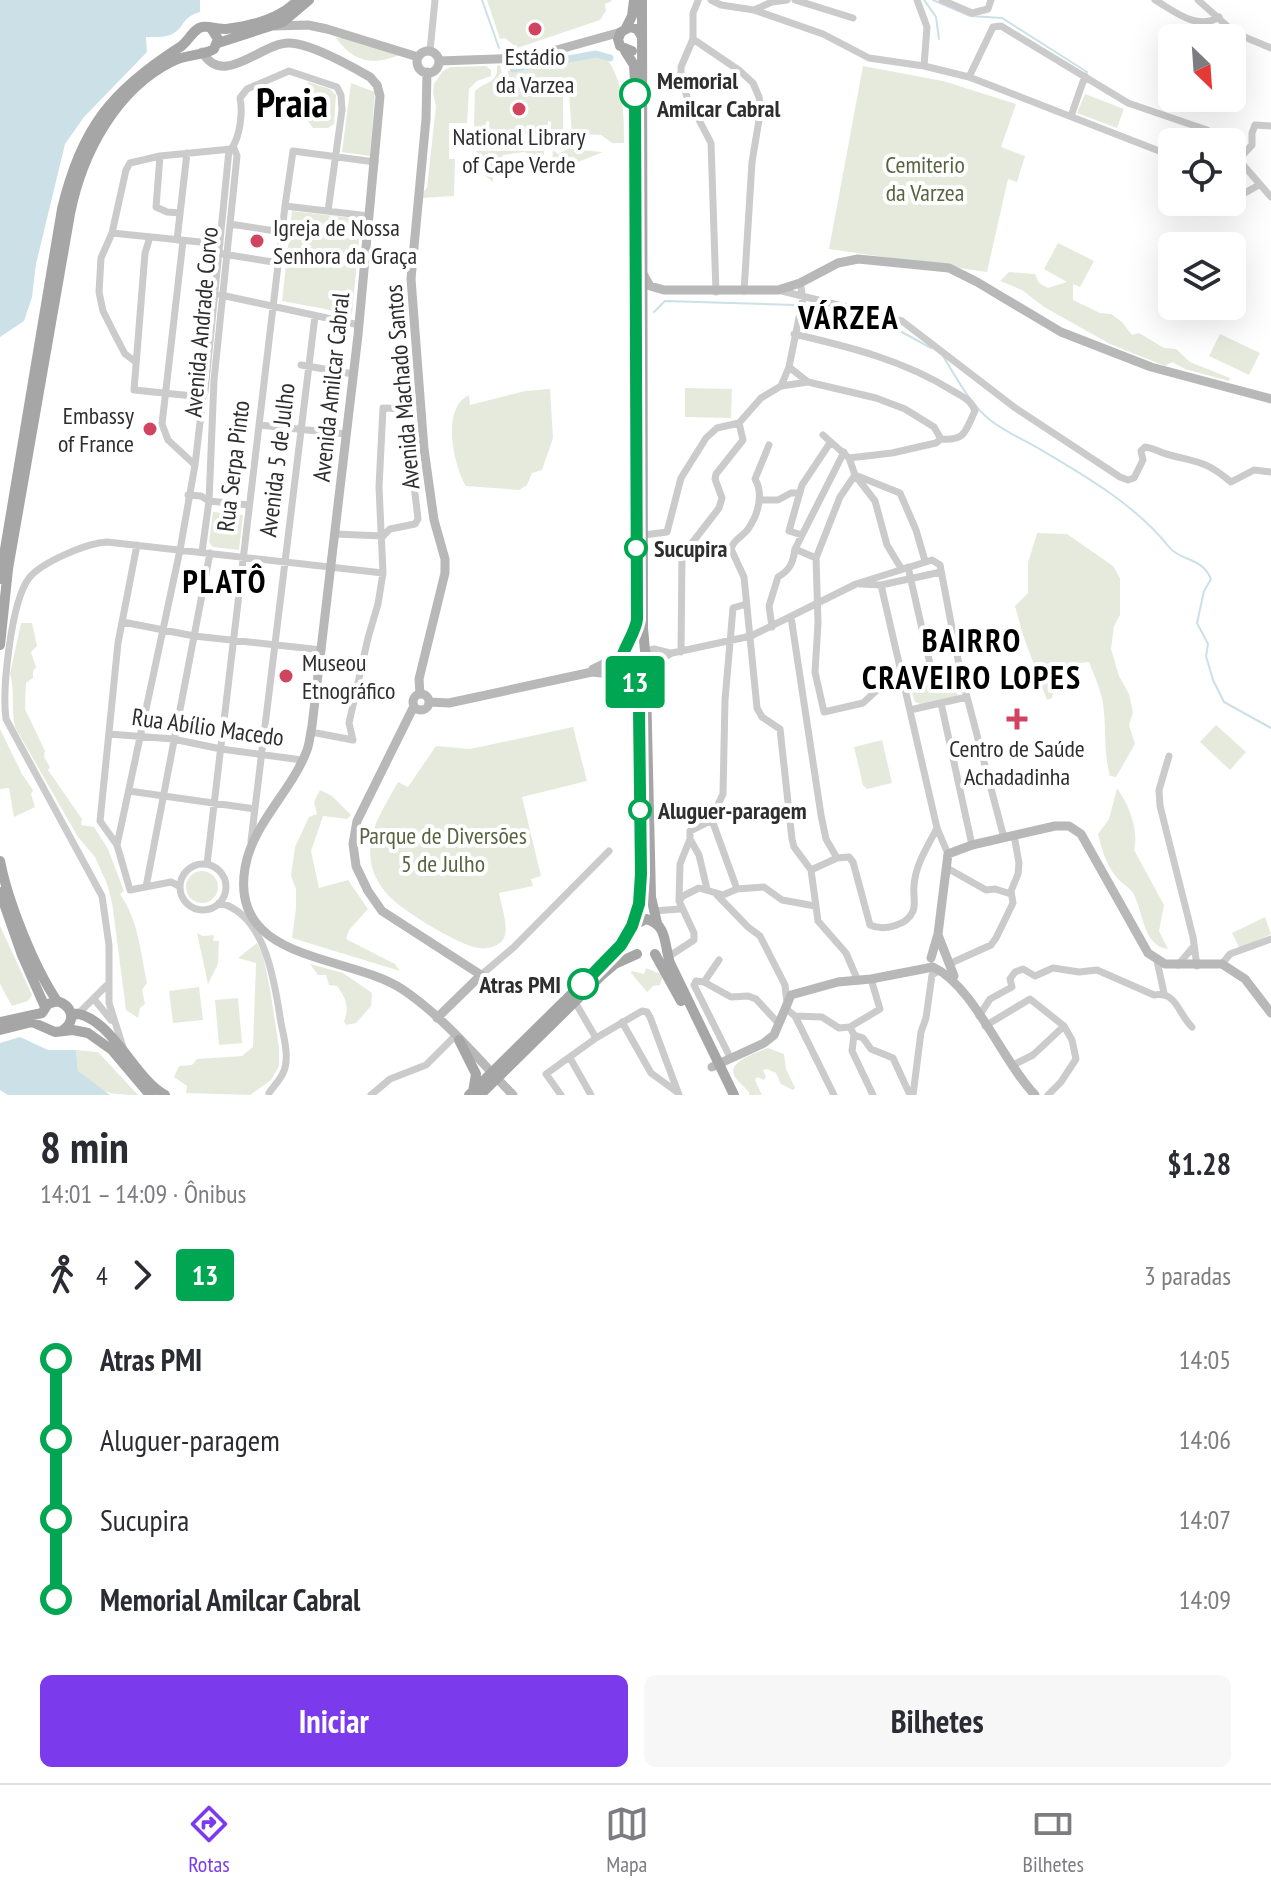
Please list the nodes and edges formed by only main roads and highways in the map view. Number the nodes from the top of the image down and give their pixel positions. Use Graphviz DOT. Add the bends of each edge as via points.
graph roads {
  1 [pos="298,0"];
  2 [pos="309,0"];
  3 [pos="634,0"];
  4 [pos="642,0"];
  5 [pos="211,28"];
  6 [pos="623,30"];
  7 [pos="192,37"];
  8 [pos="641,40"];
  9 [pos="218,43"];
  10 [pos="624,50"];
  11 [pos="202,52"];
  12 [pos="0,579"];
  13 [pos="0,645"];
  14 [pos="645,651"];
  15 [pos="623,653"];
  16 [pos="648,669"];
  17 [pos="629,676"];
  18 [pos="0,861"];
  19 [pos="0,892"];
  20 [pos="657,923"];
  21 [pos="630,929"];
  22 [pos="664,944"];
  23 [pos="637,954"];
  24 [pos="655,954"];
  25 [pos="43,1010"];
  26 [pos="69,1011"];
  27 [pos="0,1022"];
  28 [pos="15,1022"];
  29 [pos="47,1029"];
  30 [pos="0,1030"];
  31 [pos="63,1030"];
  32 [pos="457,1038"];
  33 [pos="715,1066"];
  34 [pos="495,1077"];
  35 [pos="474,1094"];
  36 [pos="150,1095"];
  37 [pos="165,1095"];
  38 [pos="726,1095"];
  39 [pos="734,1095"];
  1 -- 5 [label="main road" via="268,20"];
  2 -- 9 [label="main road" via="293,22"];
  3 -- 6 [label="main road"];
  4 -- 8 [label="main road"];
  5 -- 7 [label="main road" via="200,28"];
  5 -- 9 [label="main road"];
  6 -- 8 [label="main road" via="633,28"];
  6 -- 10 [label="main road" via="618,39"];
  7 -- 11 [label="main road"];
  7 -- 12 [label="main road" via="138,75 116,98 89,134 71,173"];
  8 -- 10 [label="main road" via="636,50"];
  8 -- 14 [label="main road"];
  9 -- 11 [label="main road"];
  10 -- 15 [label="main road" via="634,65 635,81 637,619"];
  11 -- 13 [label="main road" via="174,60 134,90 99,133 81,171 8,569"];
  14 -- 15 [label="main road" via="637,647"];
  14 -- 16 [label="main road"];
  15 -- 17 [label="main road" via="620,664"];
  16 -- 17 [label="main road"];
  16 -- 20 [label="main road"];
  17 -- 21 [label="main road" via="639,709 641,874"];
  18 -- 26 [label="main road" via="37,967"];
  19 -- 25 [label="main road"];
  20 -- 21 [label="main road" via="641,920"];
  20 -- 22 [label="main road"];
  21 -- 23 [label="main road" via="629,944"];
  21 -- 34 [label="main road"];
  22 -- 24 [label="main road"];
  22 -- 33 [label="main road"];
  23 -- 24 [label="main road"];
  23 -- 34 [label="main road" via="615,964"];
  24 -- 33 [label="main road"];
  25 -- 26 [label="main road"];
  25 -- 28 [label="main road"];
  25 -- 29 [label="main road"];
  26 -- 31 [label="main road"];
  26 -- 37 [label="main road" via="108,1034 148,1083"];
  27 -- 28 [label="main road"];
  28 -- 29 [label="main road" via="37,1022"];
  28 -- 30 [label="main road"];
  29 -- 31 [label="main road"];
  31 -- 36 [label="main road" via="98,1039"];
  32 -- 35 [label="main road" via="476,1074"];
  33 -- 38 [label="main road"];
  33 -- 39 [label="main road"];
  34 -- 35 [label="main road"];
}
